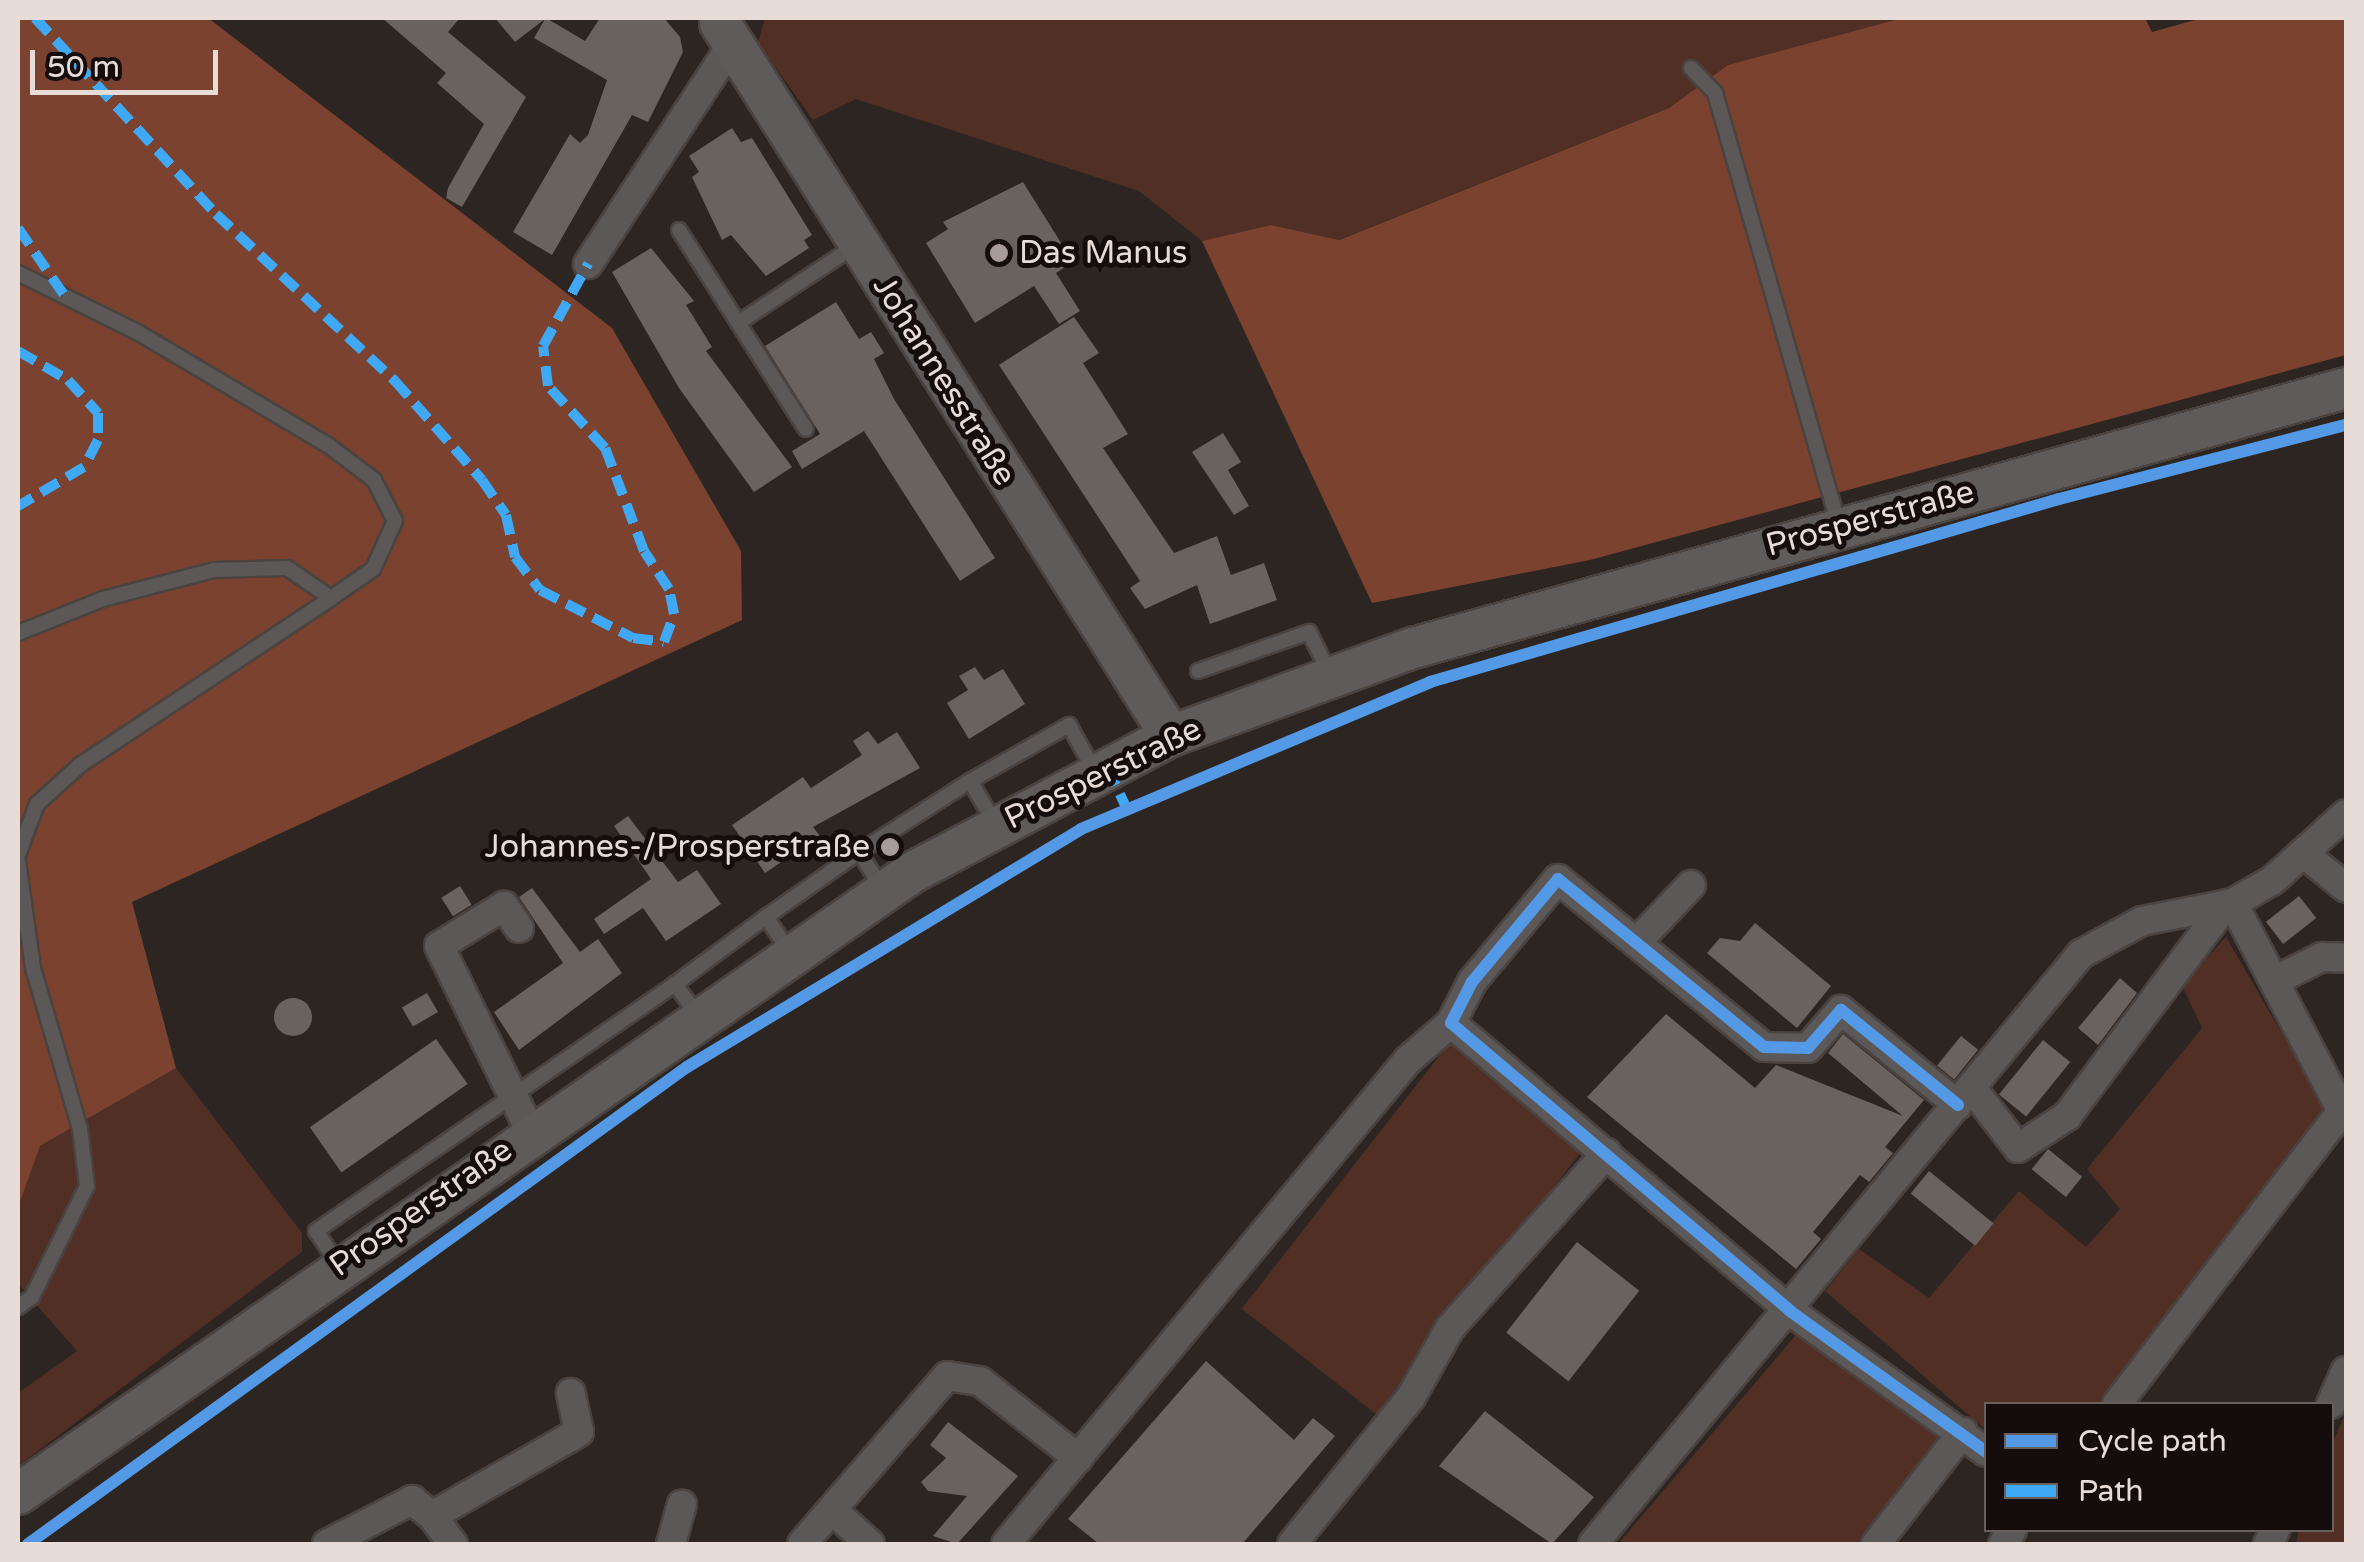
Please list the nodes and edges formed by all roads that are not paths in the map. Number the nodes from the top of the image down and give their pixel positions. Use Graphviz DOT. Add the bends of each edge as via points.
graph roads {
  1 [pos="719,25"];
  2 [pos="1691,68"];
  3 [pos="679,230"];
  4 [pos="858,244"];
  5 [pos="588,264"];
  6 [pos="18,273"];
  7 [pos="738,323"];
  8 [pos="2346,388"];
  9 [pos="806,430"];
  10 [pos="1839,527"];
  11 [pos="332,598"];
  12 [pos="18,633"];
  13 [pos="1198,671"];
  14 [pos="1332,678"];
  15 [pos="1171,736"];
  16 [pos="1096,772"];
  17 [pos="970,782"];
  18 [pos="996,825"];
  19 [pos="2342,827"];
  20 [pos="860,852"];
  21 [pos="2303,853"];
  22 [pos="18,858"];
  23 [pos="1690,886"];
  24 [pos="2346,888"];
  25 [pos="884,891"];
  26 [pos="2230,904"];
  27 [pos="766,918"];
  28 [pos="519,928"];
  29 [pos="1638,942"];
  30 [pos="791,954"];
  31 [pos="2346,958"];
  32 [pos="2274,981"];
  33 [pos="675,984"];
  34 [pos="699,1016"];
  35 [pos="1452,1023"];
  36 [pos="1964,1096"];
  37 [pos="508,1099"];
  38 [pos="2344,1110"];
  39 [pos="531,1132"];
  40 [pos="1607,1152"];
  41 [pos="339,1266"];
  42 [pos="18,1307"];
  43 [pos="1790,1311"];
  44 [pos="2346,1371"];
  45 [pos="571,1394"];
  46 [pos="2120,1402"];
  47 [pos="2332,1402"];
  48 [pos="1963,1432"];
  49 [pos="1984,1450"];
  50 [pos="1078,1458"];
  51 [pos="18,1494"];
  52 [pos="682,1504"];
  53 [pos="832,1510"];
  54 [pos="432,1516"];
  55 [pos="327,1544"];
  56 [pos="453,1544"];
  57 [pos="671,1544"];
  58 [pos="802,1544"];
  59 [pos="870,1544"];
  60 [pos="1006,1544"];
  61 [pos="1292,1544"];
  62 [pos="1594,1544"];
  63 [pos="1876,1544"];
  1 -- 4 [label="main road, Johannesstraße"];
  1 -- 5 [label="street"];
  2 -- 10 [label="lane" via="1715,93"];
  3 -- 7 [label="lane"];
  4 -- 7 [label="lane"];
  4 -- 15 [label="main road, Johannesstraße"];
  6 -- 11 [label="lane" via="203,369 374,480 395,521 388,548"];
  7 -- 9 [label="lane"];
  8 -- 10 [label="main road, Prosperstraße"];
  10 -- 14 [label="main road, Prosperstraße"];
  11 -- 12 [label="lane" via="287,568 214,570 103,599"];
  11 -- 22 [label="lane" via="80,765 38,804"];
  13 -- 14 [label="lane" via="1309,632"];
  14 -- 15 [label="main road, Prosperstraße"];
  15 -- 16 [label="main road, Prosperstraße"];
  16 -- 17 [label="lane" via="1069,725"];
  16 -- 18 [label="main road, Prosperstraße"];
  17 -- 18 [label="lane"];
  17 -- 20 [label="lane"];
  18 -- 25 [label="main road, Prosperstraße"];
  19 -- 21 [label="street"];
  20 -- 25 [label="lane"];
  20 -- 27 [label="lane"];
  21 -- 24 [label="street"];
  21 -- 26 [label="street"];
  22 -- 42 [label="lane" via="33,968 80,1129 87,1186 32,1296"];
  23 -- 29 [label="street"];
  25 -- 30 [label="main road, Prosperstraße"];
  26 -- 32 [label="street"];
  26 -- 36 [label="street" via="2102,938"];
  26 -- 36 [label="street" via="2067,1116 2018,1148"];
  27 -- 30 [label="lane"];
  27 -- 33 [label="lane"];
  28 -- 37 [label="street" via="504,906 438,946"];
  29 -- 35 [label="street" via="1558,879 1472,982"];
  29 -- 36 [label="street" via="1764,1047 1808,1048 1841,1010"];
  30 -- 34 [label="main road, Prosperstraße"];
  31 -- 32 [label="street" via="2322,957"];
  32 -- 38 [label="street"];
  33 -- 34 [label="lane"];
  33 -- 37 [label="lane"];
  34 -- 39 [label="main road, Prosperstraße"];
  35 -- 40 [label="street"];
  35 -- 50 [label="street" via="1408,1060"];
  36 -- 43 [label="street"];
  37 -- 39 [label="street"];
  37 -- 41 [label="lane" via="316,1231"];
  38 -- 46 [label="street"];
  39 -- 41 [label="main road, Prosperstraße"];
  40 -- 43 [label="street"];
  40 -- 61 [label="street" via="1450,1328 1410,1397"];
  41 -- 51 [label="main road, Prosperstraße"];
  43 -- 48 [label="street"];
  43 -- 62 [label="street"];
  44 -- 47 [label="street"];
  45 -- 54 [label="street" via="579,1432"];
  48 -- 49 [label="street"];
  48 -- 63 [label="street"];
  50 -- 53 [label="street" via="980,1381 947,1376"];
  50 -- 60 [label="street"];
  52 -- 57 [label="street"];
  53 -- 58 [label="street"];
  53 -- 59 [label="street"];
  54 -- 55 [label="street" via="412,1500"];
  54 -- 56 [label="street"];
}
